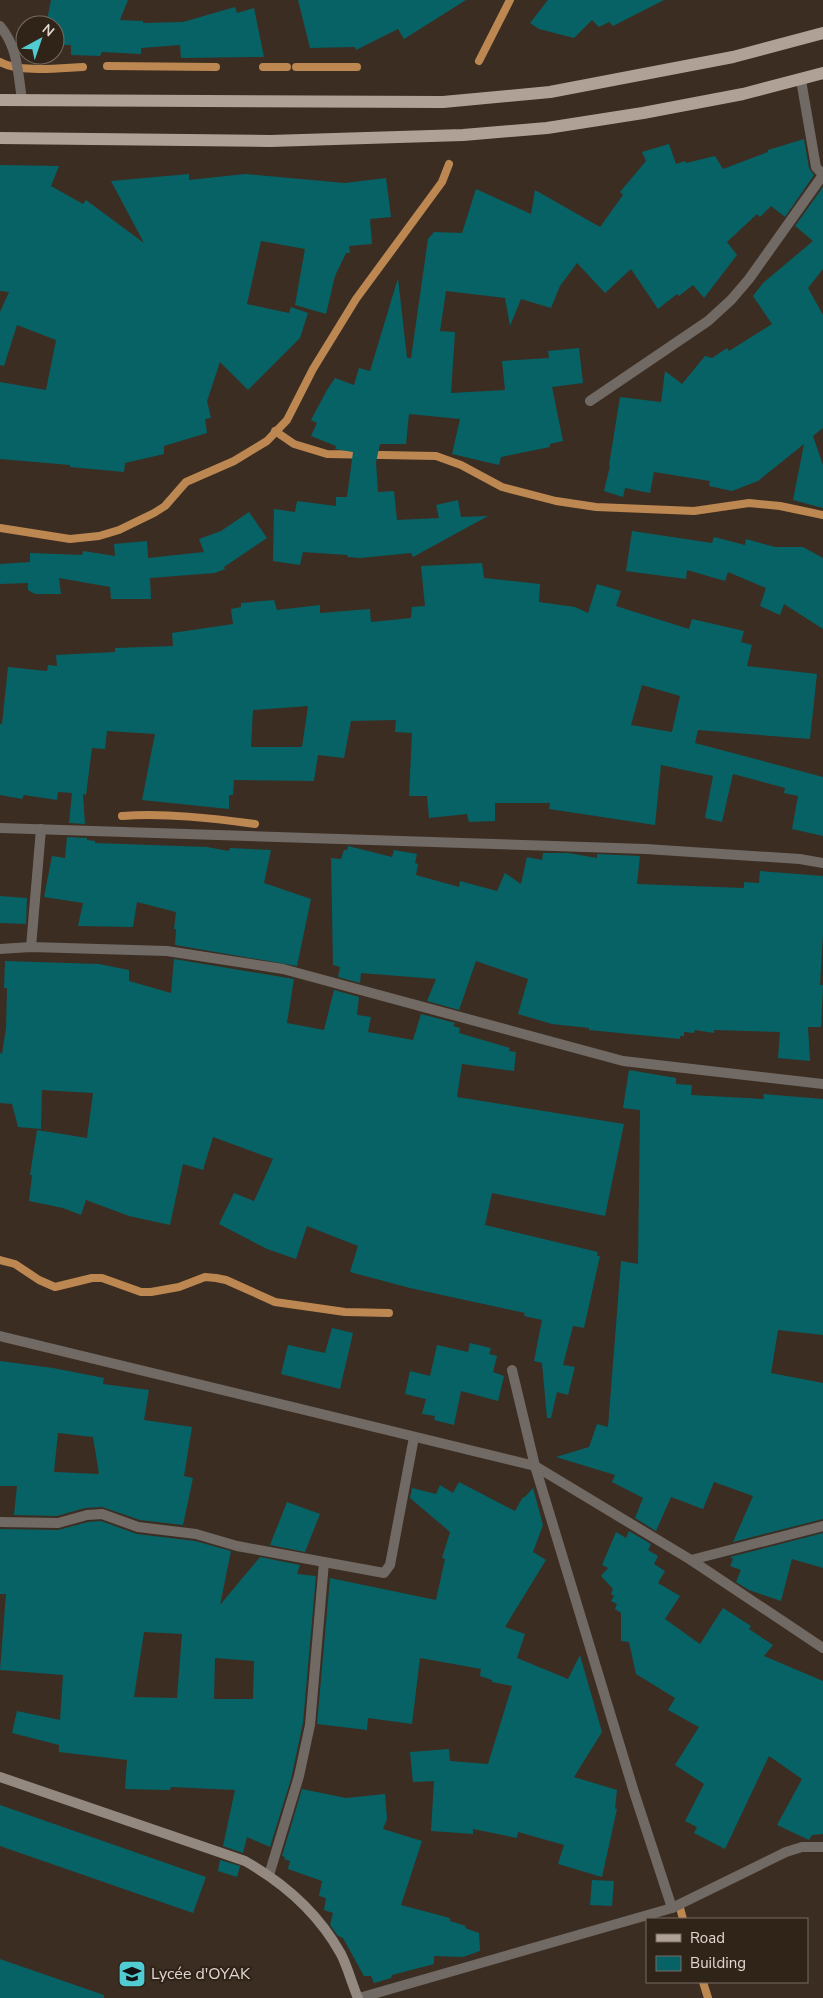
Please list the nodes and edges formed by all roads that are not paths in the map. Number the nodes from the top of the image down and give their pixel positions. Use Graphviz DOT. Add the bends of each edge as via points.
graph roads {
  1 [pos="0,26"];
  2 [pos="823,33"];
  3 [pos="823,72"];
  4 [pos="801,80"];
  5 [pos="0,100"];
  6 [pos="22,100"];
  7 [pos="0,138"];
  8 [pos="823,175"];
  9 [pos="590,401"];
  10 [pos="0,828"];
  11 [pos="41,829"];
  12 [pos="823,863"];
  13 [pos="31,947"];
  14 [pos="0,949"];
  15 [pos="823,1084"];
  16 [pos="0,1336"];
  17 [pos="512,1370"];
  18 [pos="414,1437"];
  19 [pos="534,1466"];
  20 [pos="0,1522"];
  21 [pos="823,1526"];
  22 [pos="691,1560"];
  23 [pos="324,1562"];
  24 [pos="823,1648"];
  25 [pos="0,1777"];
  26 [pos="823,1847"];
  27 [pos="269,1875"];
  28 [pos="672,1908"];
  29 [pos="358,1998"];
  1 -- 6 [label="street" via="16,55"];
  2 -- 6 [label="main road" via="733,58 550,92 452,101"];
  3 -- 4 [label="main road"];
  4 -- 7 [label="main road" via="643,113 547,128 463,135 270,141"];
  4 -- 8 [label="street" via="816,167"];
  5 -- 6 [label="main road"];
  8 -- 9 [label="street" via="731,300 708,321"];
  10 -- 11 [label="street"];
  11 -- 12 [label="street" via="646,849"];
  11 -- 13 [label="street"];
  13 -- 14 [label="street"];
  13 -- 15 [label="street" via="167,951 283,969 623,1061"];
  16 -- 18 [label="street"];
  17 -- 19 [label="street"];
  18 -- 19 [label="street"];
  18 -- 23 [label="street" via="390,1565 384,1573"];
  19 -- 22 [label="street"];
  19 -- 28 [label="street"];
  20 -- 23 [label="street" via="58,1523 102,1514 138,1527 196,1534 237,1546"];
  21 -- 22 [label="street"];
  22 -- 24 [label="street"];
  23 -- 27 [label="street" via="306,1751"];
  25 -- 27 [label="main road" via="245,1861"];
  26 -- 28 [label="street" via="802,1847 786,1852"];
  27 -- 29 [label="main road" via="301,1901 325,1929 341,1955"];
  28 -- 29 [label="street"];
}
